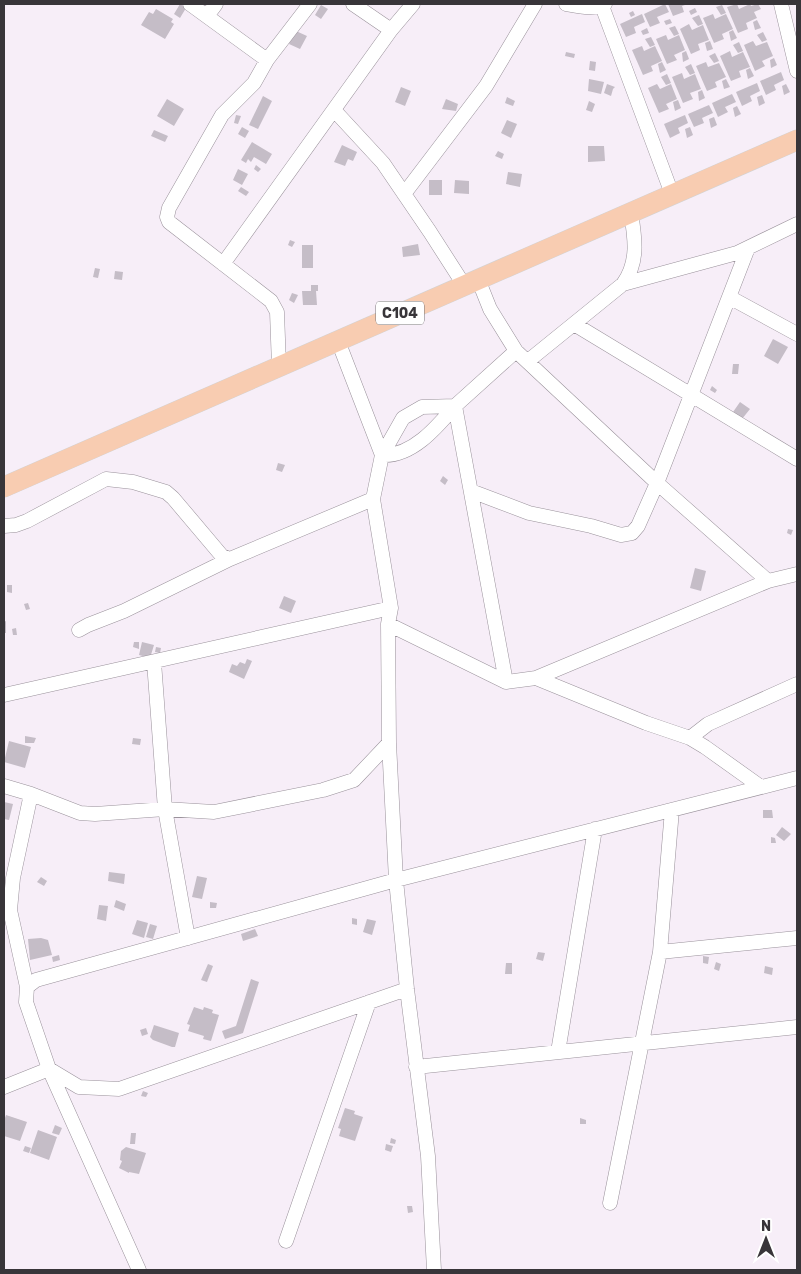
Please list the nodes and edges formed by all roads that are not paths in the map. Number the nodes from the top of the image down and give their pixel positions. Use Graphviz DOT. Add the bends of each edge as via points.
graph roads {
  1 [pos="190,4"];
  2 [pos="216,4"];
  3 [pos="310,4"];
  4 [pos="352,4"];
  5 [pos="412,4"];
  6 [pos="535,4"];
  7 [pos="566,4"];
  8 [pos="781,4"];
  9 [pos="604,5"];
  10 [pos="207,16"];
  11 [pos="391,30"];
  12 [pos="267,60"];
  13 [pos="797,72"];
  14 [pos="334,110"];
  15 [pos="797,140"];
  16 [pos="404,194"];
  17 [pos="672,194"];
  18 [pos="631,212"];
  19 [pos="797,224"];
  20 [pos="748,248"];
  21 [pos="223,264"];
  22 [pos="471,282"];
  23 [pos="623,284"];
  24 [pos="730,297"];
  25 [pos="574,324"];
  26 [pos="797,334"];
  27 [pos="338,340"];
  28 [pos="516,351"];
  29 [pos="528,362"];
  30 [pos="279,366"];
  31 [pos="692,396"];
  32 [pos="455,406"];
  33 [pos="382,455"];
  34 [pos="797,459"];
  35 [pos="657,482"];
  36 [pos="4,487"];
  37 [pos="471,491"];
  38 [pos="373,499"];
  39 [pos="4,526"];
  40 [pos="230,559"];
  41 [pos="797,574"];
  42 [pos="768,581"];
  43 [pos="391,608"];
  44 [pos="388,624"];
  45 [pos="79,630"];
  46 [pos="154,662"];
  47 [pos="536,678"];
  48 [pos="506,682"];
  49 [pos="797,684"];
  50 [pos="4,695"];
  51 [pos="690,738"];
  52 [pos="389,743"];
  53 [pos="797,778"];
  54 [pos="4,786"];
  55 [pos="761,787"];
  56 [pos="31,794"];
  57 [pos="165,809"];
  58 [pos="672,810"];
  59 [pos="595,829"];
  60 [pos="396,880"];
  61 [pos="188,938"];
  62 [pos="797,938"];
  63 [pos="660,952"];
  64 [pos="27,987"];
  65 [pos="407,989"];
  66 [pos="369,1002"];
  67 [pos="797,1027"];
  68 [pos="641,1044"];
  69 [pos="558,1052"];
  70 [pos="416,1067"];
  71 [pos="49,1069"];
  72 [pos="4,1087"];
  73 [pos="610,1202"];
  74 [pos="286,1241"];
  75 [pos="139,1270"];
  76 [pos="434,1270"];
  1 -- 10 [label="street"];
  2 -- 10 [label="street"];
  3 -- 12 [label="street"];
  4 -- 11 [label="street"];
  5 -- 11 [label="street"];
  6 -- 16 [label="street" via="486,86"];
  7 -- 9 [label="street" via="583,7"];
  8 -- 13 [label="street"];
  9 -- 17 [label="street"];
  10 -- 12 [label="street"];
  11 -- 14 [label="street"];
  12 -- 21 [label="street" via="254,83 222,115 169,208 167,217 169,222"];
  14 -- 16 [label="street" via="382,163"];
  14 -- 21 [label="street"];
  15 -- 17 [label="highway, C104"];
  16 -- 22 [label="street"];
  17 -- 18 [label="highway, C104"];
  18 -- 22 [label="highway, C104"];
  18 -- 23 [label="street" via="635,254 630,274"];
  19 -- 20 [label="street"];
  20 -- 23 [label="street"];
  20 -- 24 [label="street"];
  21 -- 30 [label="street" via="271,301 275,308"];
  22 -- 27 [label="highway, C104"];
  22 -- 28 [label="street"];
  23 -- 25 [label="street"];
  24 -- 26 [label="street"];
  24 -- 31 [label="street"];
  25 -- 29 [label="street"];
  25 -- 31 [label="street"];
  27 -- 30 [label="highway, C104"];
  27 -- 33 [label="street"];
  28 -- 29 [label="street"];
  28 -- 32 [label="street"];
  29 -- 35 [label="street"];
  30 -- 36 [label="highway, C104"];
  31 -- 34 [label="street"];
  31 -- 35 [label="street"];
  32 -- 33 [label="street" via="435,429 412,447 392,456"];
  32 -- 33 [label="street" via="422,407 403,418"];
  32 -- 37 [label="street"];
  33 -- 38 [label="street"];
  35 -- 37 [label="street" via="638,526 632,533 621,535 529,513"];
  35 -- 42 [label="street"];
  37 -- 48 [label="street"];
  38 -- 40 [label="street"];
  38 -- 43 [label="street"];
  39 -- 40 [label="street" via="27,521 106,479 133,482 166,492 222,556"];
  40 -- 45 [label="street"];
  41 -- 42 [label="street"];
  42 -- 47 [label="street"];
  43 -- 44 [label="street"];
  43 -- 46 [label="street"];
  44 -- 48 [label="street"];
  44 -- 52 [label="street"];
  46 -- 50 [label="street"];
  46 -- 57 [label="street"];
  47 -- 48 [label="street"];
  47 -- 51 [label="street"];
  49 -- 51 [label="street" via="708,724"];
  51 -- 55 [label="street"];
  52 -- 57 [label="street" via="354,780 323,790 214,812"];
  52 -- 60 [label="street"];
  53 -- 55 [label="street"];
  54 -- 56 [label="street"];
  55 -- 58 [label="street"];
  56 -- 57 [label="street" via="80,813"];
  56 -- 64 [label="street" via="13,878 10,910"];
  57 -- 61 [label="street"];
  58 -- 59 [label="street"];
  58 -- 63 [label="street"];
  59 -- 60 [label="street"];
  59 -- 69 [label="street"];
  60 -- 61 [label="street"];
  60 -- 65 [label="street"];
  61 -- 64 [label="street" via="36,980"];
  62 -- 63 [label="street"];
  63 -- 68 [label="street"];
  64 -- 71 [label="street" via="26,1002"];
  65 -- 66 [label="street"];
  65 -- 70 [label="street"];
  66 -- 71 [label="street" via="119,1089 79,1087"];
  66 -- 74 [label="street"];
  67 -- 68 [label="street"];
  68 -- 69 [label="street"];
  68 -- 73 [label="street"];
  69 -- 70 [label="street"];
  70 -- 76 [label="street" via="428,1156"];
  71 -- 72 [label="street"];
  71 -- 75 [label="street"];
}
